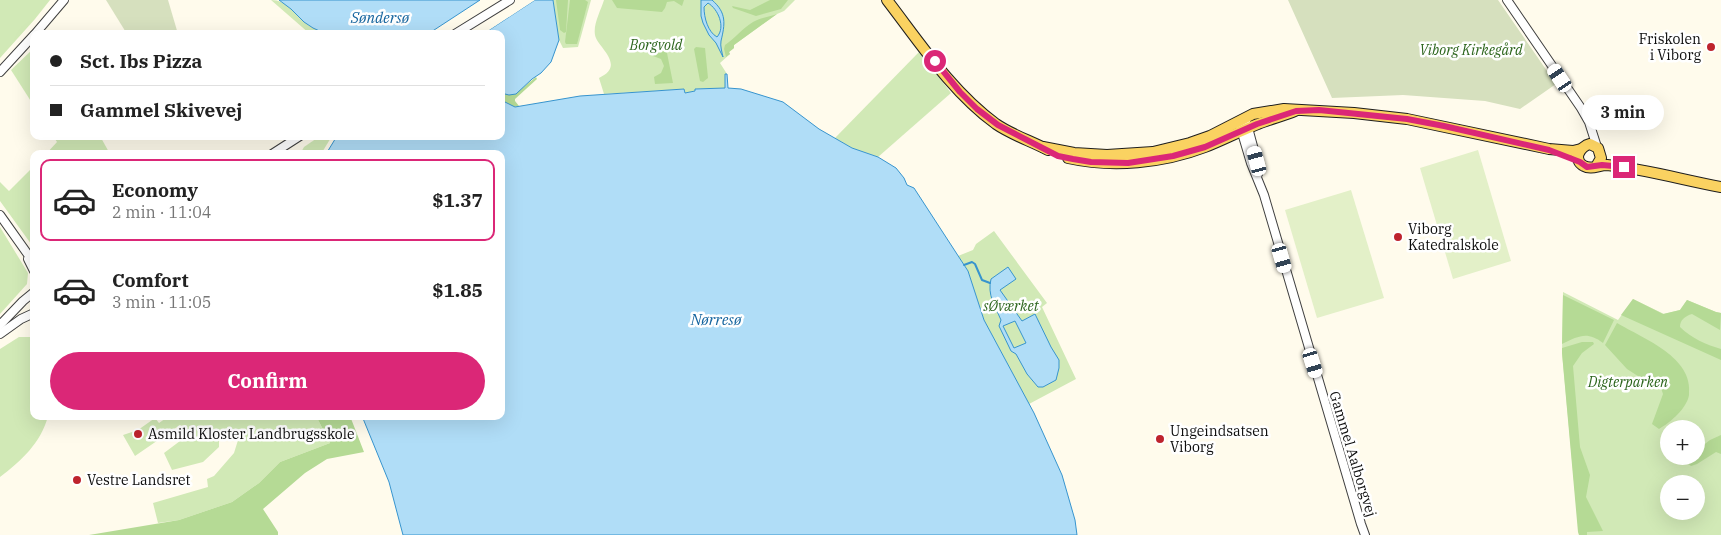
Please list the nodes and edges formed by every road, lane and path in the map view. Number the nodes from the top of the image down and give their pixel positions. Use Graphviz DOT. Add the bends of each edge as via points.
graph roads {
  1 [pos="64,0"];
  2 [pos="510,0"];
  3 [pos="887,0"];
  4 [pos="1507,0"];
  5 [pos="502,3"];
  6 [pos="38,30"];
  7 [pos="461,30"];
  8 [pos="30,38"];
  9 [pos="0,72"];
  10 [pos="1296,111"];
  11 [pos="1585,115"];
  12 [pos="1242,119"];
  13 [pos="1245,130"];
  14 [pos="294,140"];
  15 [pos="1043,147"];
  16 [pos="1583,147"];
  17 [pos="278,150"];
  18 [pos="1549,150"];
  19 [pos="1599,151"];
  20 [pos="1580,162"];
  21 [pos="1597,165"];
  22 [pos="1624,167"];
  23 [pos="1721,187"];
  24 [pos="0,215"];
  25 [pos="22,248"];
  26 [pos="30,258"];
  27 [pos="30,263"];
  28 [pos="30,296"];
  29 [pos="17,307"];
  30 [pos="30,315"];
  31 [pos="22,319"];
  32 [pos="0,325"];
  33 [pos="0,334"];
  34 [pos="1365,535"];
  1 -- 6 [label="street"];
  2 -- 5 [label="street"];
  3 -- 15 [label="main road" via="973,105 998,125"];
  4 -- 11 [label="street"];
  5 -- 7 [label="street"];
  8 -- 9 [label="street"];
  10 -- 12 [label="main road" via="1268,110"];
  10 -- 13 [label="main road"];
  10 -- 18 [label="main road" via="1319,110 1407,119"];
  11 -- 16 [label="street" via="1588,138"];
  11 -- 19 [label="street"];
  12 -- 13 [label="street, Gammel Aalborgvej"];
  12 -- 15 [label="main road" via="1210,136 1153,152 1108,155"];
  13 -- 15 [label="main road" via="1189,152 1128,163 1073,159 1058,156"];
  13 -- 34 [label="street, Gammel Aalborgvej" via="1257,161 1258,179"];
  14 -- 17 [label="street"];
  16 -- 18 [label="main road" via="1573,151"];
  16 -- 19 [label="main road" via="1590,144"];
  16 -- 20 [label="main road" via="1578,155"];
  18 -- 20 [label="main road"];
  19 -- 21 [label="main road"];
  19 -- 22 [label="main road"];
  20 -- 21 [label="main road" via="1587,167"];
  21 -- 22 [label="main road"];
  22 -- 23 [label="main road"];
  24 -- 25 [label="street"];
  25 -- 26 [label="street"];
  25 -- 27 [label="street"];
  28 -- 29 [label="street"];
  29 -- 31 [label="street"];
  29 -- 32 [label="street"];
  30 -- 31 [label="street"];
  31 -- 33 [label="street"];
}
